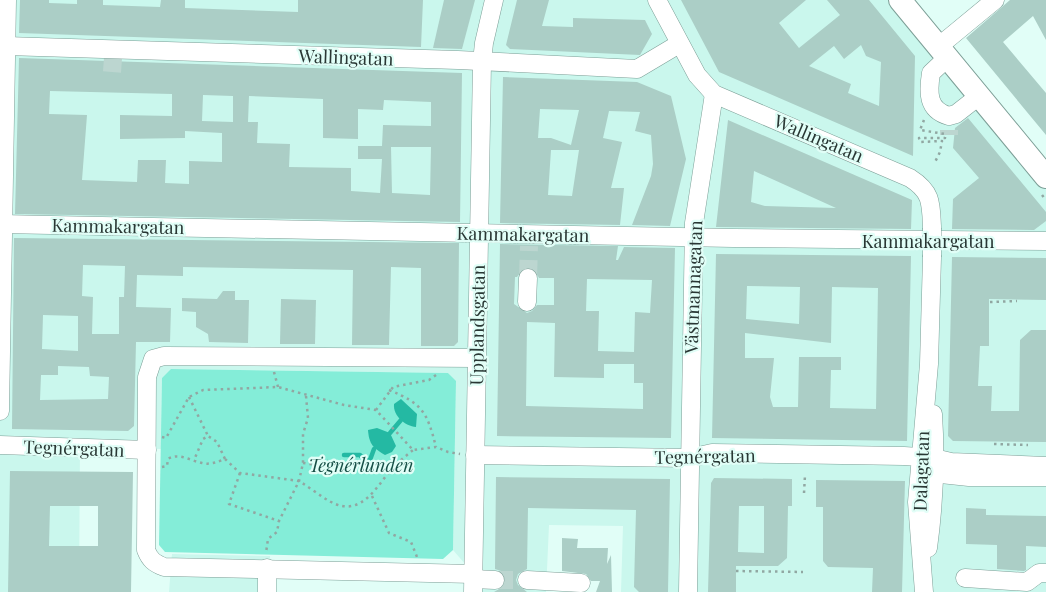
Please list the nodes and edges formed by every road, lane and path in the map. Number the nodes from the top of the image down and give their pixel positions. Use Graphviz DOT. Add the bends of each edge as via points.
graph roads {
  1 [pos="7,0"];
  2 [pos="494,0"];
  3 [pos="657,0"];
  4 [pos="900,0"];
  5 [pos="994,0"];
  6 [pos="679,44"];
  7 [pos="943,52"];
  8 [pos="4,56"];
  9 [pos="482,62"];
  10 [pos="714,94"];
  11 [pos="979,96"];
  12 [pos="947,129"];
  13 [pos="924,131"];
  14 [pos="934,164"];
  15 [pos="1046,177"];
  16 [pos="922,186"];
  17 [pos="2,224"];
  18 [pos="479,233"];
  19 [pos="694,237"];
  20 [pos="1046,241"];
  21 [pos="528,278"];
  22 [pos="1018,301"];
  23 [pos="527,302"];
  24 [pos="990,302"];
  25 [pos="476,358"];
  26 [pos="273,370"];
  27 [pos="433,377"];
  28 [pos="278,387"];
  29 [pos="389,390"];
  30 [pos="306,395"];
  31 [pos="189,398"];
  32 [pos="376,410"];
  33 [pos="0,411"];
  34 [pos="208,436"];
  35 [pos="152,444"];
  36 [pos="994,444"];
  37 [pos="0,445"];
  38 [pos="1028,445"];
  39 [pos="436,447"];
  40 [pos="413,450"];
  41 [pos="467,454"];
  42 [pos="1046,454"];
  43 [pos="690,458"];
  44 [pos="225,459"];
  45 [pos="194,460"];
  46 [pos="328,460"];
  47 [pos="303,463"];
  48 [pos="927,465"];
  49 [pos="1046,466"];
  50 [pos="165,468"];
  51 [pos="240,473"];
  52 [pos="805,475"];
  53 [pos="1046,477"];
  54 [pos="299,480"];
  55 [pos="804,493"];
  56 [pos="372,496"];
  57 [pos="279,521"];
  58 [pos="420,562"];
  59 [pos="266,564"];
  60 [pos="736,571"];
  61 [pos="803,572"];
  62 [pos="1046,573"];
  63 [pos="965,578"];
  64 [pos="495,580"];
  65 [pos="527,580"];
  66 [pos="473,582"];
  67 [pos="581,582"];
  68 [pos="924,585"];
  69 [pos="267,592"];
  70 [pos="688,592"];
  1 -- 8 [label="street"];
  2 -- 9 [label="street, Upplandsgatan"];
  3 -- 6 [label="street"];
  4 -- 7 [label="main road"];
  5 -- 7 [label="street"];
  6 -- 9 [label="street, Wallingatan" via="637,69"];
  6 -- 10 [label="street" via="697,75"];
  7 -- 11 [label="main road"];
  7 -- 12 [label="street" via="931,73 930,102"];
  8 -- 9 [label="street, Wallingatan" via="33,46 113,54"];
  8 -- 17 [label="street"];
  9 -- 18 [label="street, Upplandsgatan"];
  10 -- 16 [label="street, Wallingatan" via="897,172"];
  10 -- 19 [label="street, Västmannagatan"];
  11 -- 12 [label="street" via="956,114"];
  11 -- 15 [label="main road"];
  12 -- 13 [label="path" via="920,142 920,138 945,138 946,134"];
  12 -- 14 [label="path"];
  16 -- 48 [label="street, Dalagatan, bridge" via="931,203 932,228"];
  17 -- 18 [label="street, Kammakargatan"];
  17 -- 33 [label="street"];
  18 -- 19 [label="street, Kammakargatan" via="529,240"];
  18 -- 25 [label="street, Upplandsgatan"];
  19 -- 20 [label="street, Kammakargatan"];
  19 -- 43 [label="street, Västmannagatan"];
  21 -- 23 [label="street"];
  22 -- 24 [label="path"];
  25 -- 35 [label="street" via="164,356 154,359 147,377"];
  25 -- 41 [label="street, Upplandsgatan"];
  26 -- 28 [label="path"];
  27 -- 29 [label="path"];
  28 -- 30 [label="path"];
  28 -- 31 [label="path" via="203,390"];
  29 -- 32 [label="path"];
  29 -- 39 [label="path" via="422,408"];
  30 -- 32 [label="path"];
  30 -- 47 [label="path" via="309,413 302,434"];
  31 -- 34 [label="path"];
  31 -- 35 [label="path" via="166,438"];
  32 -- 40 [label="path"];
  34 -- 44 [label="path" via="217,442"];
  34 -- 45 [label="path" via="203,439"];
  35 -- 37 [label="street, Tegnérgatan"];
  35 -- 59 [label="street" via="146,550 154,564 164,567"];
  36 -- 38 [label="path"];
  39 -- 40 [label="path"];
  39 -- 41 [label="path"];
  40 -- 56 [label="path" via="395,466"];
  41 -- 43 [label="street, Tegnérgatan"];
  41 -- 66 [label="street, Upplandsgatan"];
  42 -- 48 [label="street, Tegnérgatan" via="951,453"];
  43 -- 48 [label="street, Tegnérgatan" via="712,454"];
  43 -- 70 [label="street, Västmannagatan"];
  44 -- 45 [label="path" via="214,463"];
  44 -- 51 [label="path"];
  45 -- 50 [label="path" via="170,457"];
  46 -- 47 [label="path" via="317,465"];
  47 -- 54 [label="path"];
  48 -- 49 [label="street, Tegnérgatan" via="951,462"];
  48 -- 53 [label="street, Tegnérgatan" via="969,477"];
  48 -- 68 [label="street, Dalagatan" via="933,516"];
  48 -- 68 [label="street, Dalagatan" via="917,502"];
  51 -- 54 [label="path"];
  51 -- 57 [label="path" via="229,504"];
  52 -- 55 [label="path"];
  54 -- 56 [label="path" via="342,506 358,504"];
  54 -- 57 [label="path"];
  56 -- 58 [label="path" via="389,533 411,542"];
  57 -- 59 [label="path" via="277,532 268,538"];
  59 -- 66 [label="street"];
  59 -- 69 [label="street"];
  60 -- 61 [label="path"];
  62 -- 63 [label="street" via="1039,573 1027,582"];
  64 -- 66 [label="street"];
  65 -- 67 [label="street"];
}
